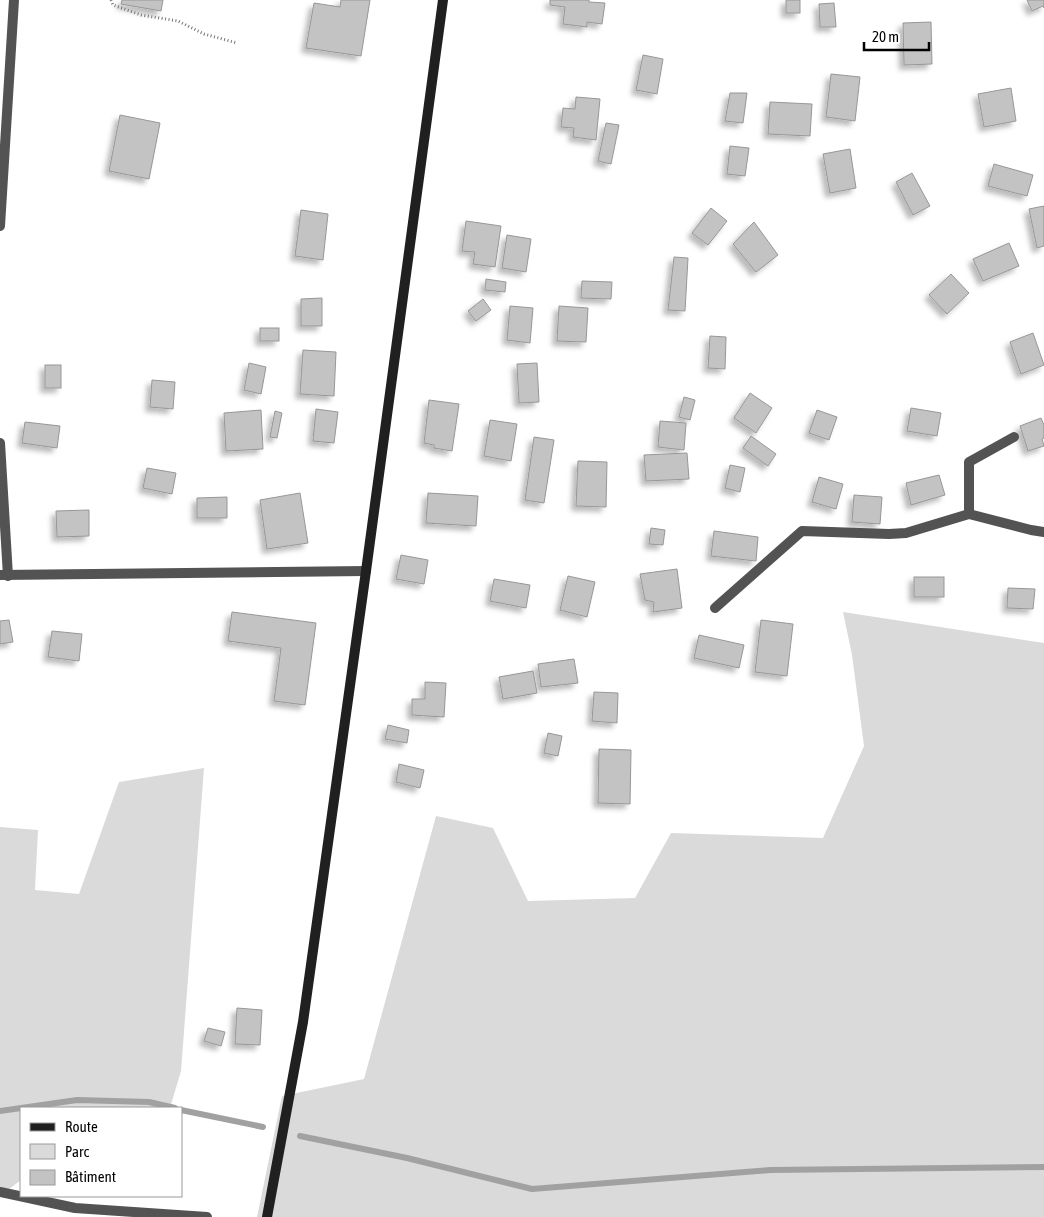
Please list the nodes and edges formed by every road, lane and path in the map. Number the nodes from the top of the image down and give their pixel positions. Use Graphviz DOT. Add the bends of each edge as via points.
graph roads {
  1 [pos="14,0"];
  2 [pos="112,0"];
  3 [pos="443,0"];
  4 [pos="237,43"];
  5 [pos="0,226"];
  6 [pos="1014,437"];
  7 [pos="0,443"];
  8 [pos="969,514"];
  9 [pos="1044,532"];
  10 [pos="366,571"];
  11 [pos="4,576"];
  12 [pos="715,608"];
  13 [pos="0,1192"];
  14 [pos="20,1196"];
  15 [pos="23,1197"];
  16 [pos="207,1217"];
  17 [pos="267,1217"];
  1 -- 5 [label="street"];
  2 -- 4 [label="path" via="113,5 140,15 178,21 204,34"];
  3 -- 10 [label="street"];
  6 -- 8 [label="street" via="969,462"];
  7 -- 11 [label="street"];
  8 -- 9 [label="street"];
  8 -- 12 [label="street" via="889,534 802,532"];
  10 -- 11 [label="street"];
  10 -- 17 [label="street" via="303,1022"];
  13 -- 14 [label="street"];
  15 -- 16 [label="street" via="75,1208"];
}
